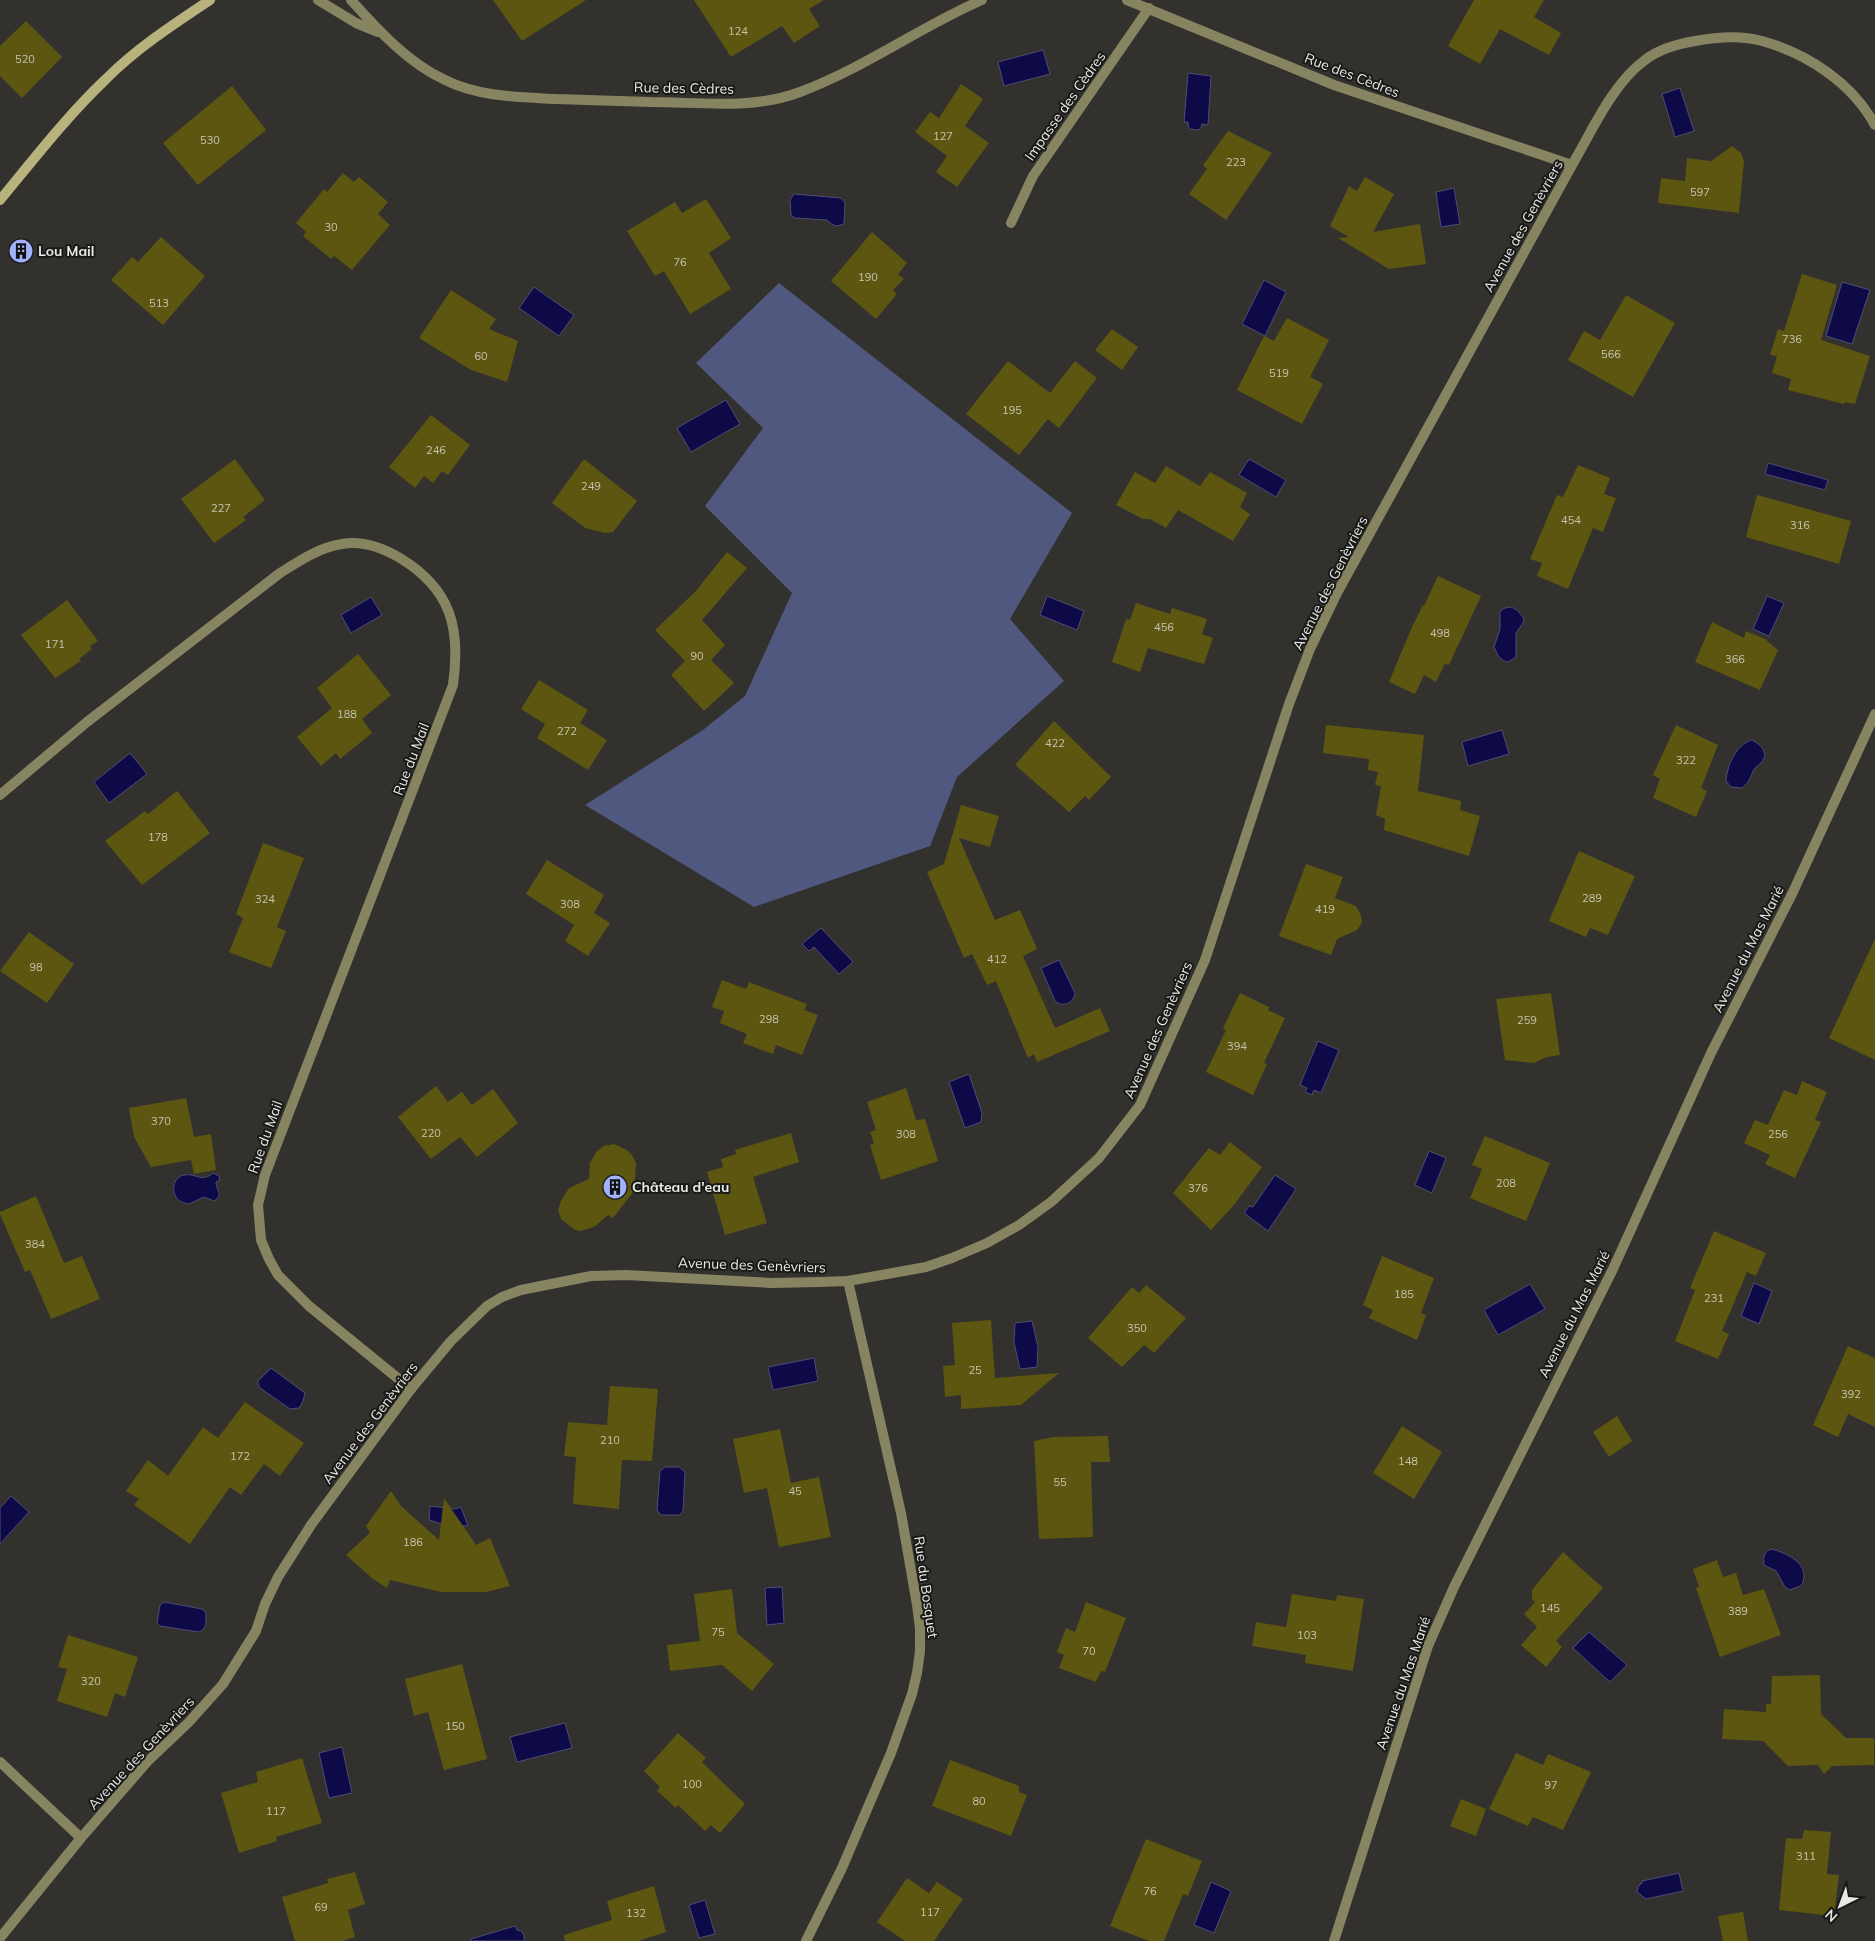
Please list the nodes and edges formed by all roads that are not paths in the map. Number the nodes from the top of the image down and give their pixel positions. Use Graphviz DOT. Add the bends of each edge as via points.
graph roads {
  1 [pos="210,0"];
  2 [pos="318,0"];
  3 [pos="351,0"];
  4 [pos="982,0"];
  5 [pos="1127,0"];
  6 [pos="1149,8"];
  7 [pos="382,33"];
  8 [pos="1875,125"];
  9 [pos="1572,165"];
  10 [pos="0,200"];
  11 [pos="1011,223"];
  12 [pos="1875,714"];
  13 [pos="0,795"];
  14 [pos="848,1281"];
  15 [pos="410,1389"];
  16 [pos="0,1762"];
  17 [pos="81,1838"];
  18 [pos="0,1938"];
  19 [pos="806,1941"];
  20 [pos="1334,1941"];
  1 -- 10 [label="street" via="106,78"];
  2 -- 7 [label="street, Rue des Cèdres" via="356,23"];
  3 -- 7 [label="street, Rue des Cèdres"];
  4 -- 7 [label="street, Rue des Cèdres" via="799,92 766,101 727,104 533,98 470,90 419,65"];
  5 -- 6 [label="street, Rue des Cèdres"];
  6 -- 9 [label="street, Rue des Cèdres" via="1334,84"];
  6 -- 11 [label="street, Impasse des Cèdres" via="1033,176"];
  8 -- 9 [label="street, Avenue des Genèvriers" via="1857,98 1821,68 1799,56 1762,41 1703,39 1672,46 1633,70 1605,108"];
  9 -- 14 [label="street, Avenue des Genèvriers" via="1341,584 1310,649 1269,761 1214,937 1133,1116 1081,1176 1019,1225 987,1243 943,1261"];
  12 -- 20 [label="street, Avenue du Mas Marié" via="1792,894 1711,1053 1613,1269 1454,1587 1425,1655"];
  13 -- 15 [label="street, Rue du Mail" via="95,716 301,560 342,544 363,543 386,550 406,562 440,591 450,613 455,637 457,662 453,685 264,1175 258,1205 261,1240 278,1275 309,1306"];
  14 -- 15 [label="street, Avenue des Genèvriers" via="771,1283 626,1275 592,1276 521,1290 487,1306 451,1341"];
  14 -- 19 [label="street, Rue du Bosquet" via="901,1513 917,1605 920,1651 912,1694 891,1753 842,1868"];
  15 -- 17 [label="street, Avenue des Genèvriers" via="311,1525 278,1577 256,1630 224,1684 147,1762"];
  16 -- 17 [label="street"];
  17 -- 18 [label="street, Avenue des Genèvriers"];
}
